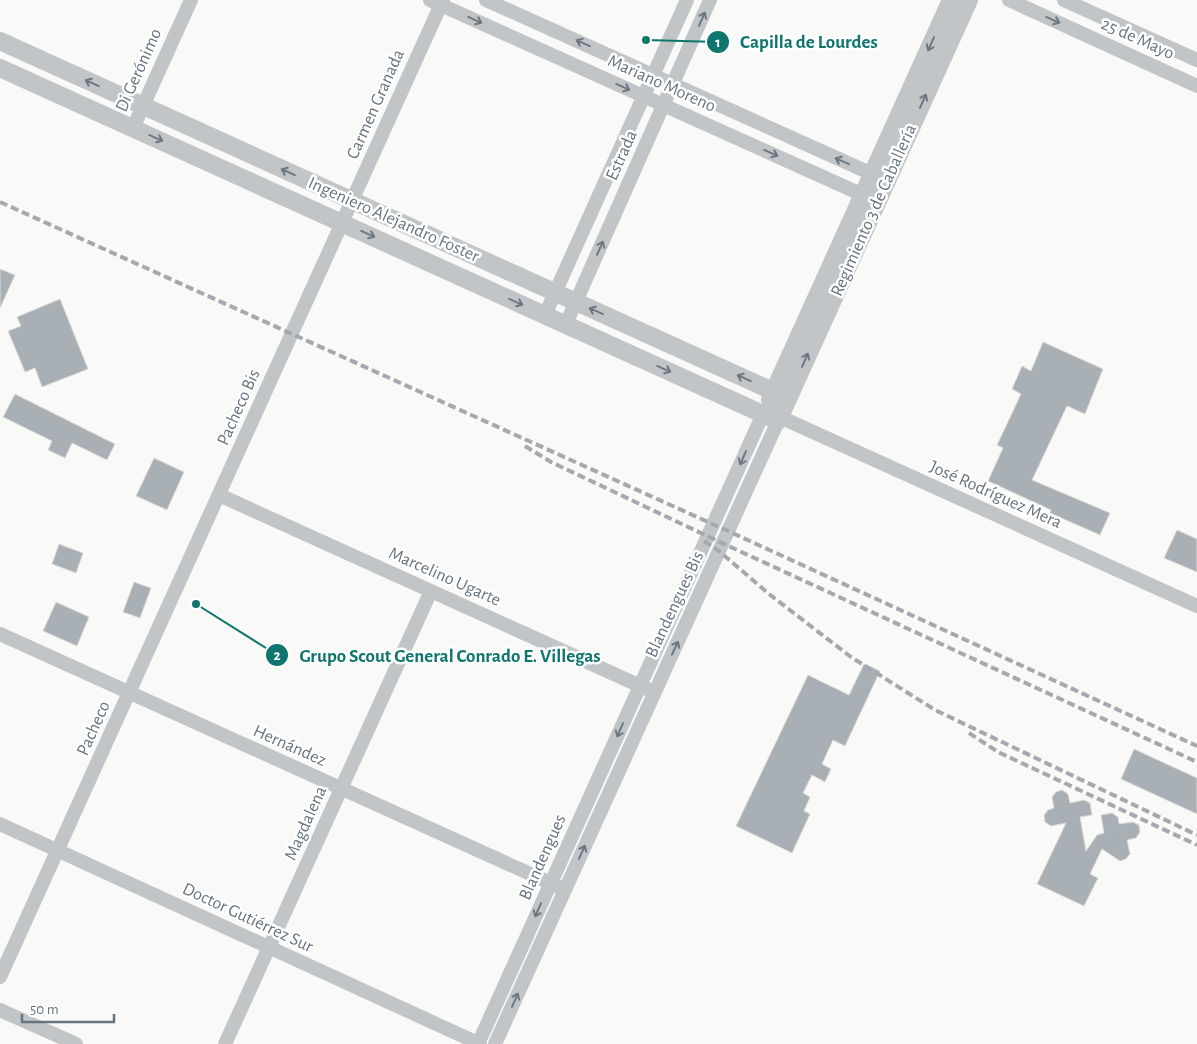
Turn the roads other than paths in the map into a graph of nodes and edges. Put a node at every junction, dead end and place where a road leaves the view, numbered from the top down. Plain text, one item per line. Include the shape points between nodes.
1 (191, 0) edge
2 (486, 0) edge
3 (687, 0) edge
4 (710, 0) edge
5 (951, 0) edge
6 (969, 0) edge
7 (1009, 0) edge
8 (1064, 0) edge
9 (438, 2) edge
10 (0, 42) edge
11 (1197, 60) edge
12 (0, 68) edge
13 (653, 75) junction
14 (673, 84) junction
15 (1197, 86) edge
16 (644, 96) junction
17 (664, 105) junction
18 (143, 106) junction
19 (133, 128) junction
20 (879, 177) junction
21 (870, 198) junction
22 (352, 200) junction
23 (342, 223) junction
24 (555, 292) junction
25 (576, 302) junction
26 (545, 315) junction
27 (566, 324) junction
28 (781, 394) junction
29 (774, 417) junction
30 (219, 494) junction
31 (431, 591) junction
32 (1197, 606) edge
33 (0, 634) edge
34 (640, 686) junction
35 (130, 692) junction
36 (654, 692) junction
37 (341, 788) junction
38 (0, 824) edge
39 (58, 851) junction
40 (550, 883) junction
41 (565, 890) junction
42 (269, 947) junction
43 (0, 977) edge
44 (0, 1010) edge
45 (76, 1044) edge
46 (225, 1044) edge
47 (479, 1044) edge
48 (495, 1044) edge

1 - 18 street, Di Gerónimo
13 -> 2 street, Mariano Moreno
3 - 13 street, Estrada
14 -> 4 street, Estrada
5 -> 20 street, Regimiento 3 de Caballería
20 -> 6 street, Regimiento 3 de Caballería
7 -> 15 street, 25 de Mayo
8 - 11 street, 25 de Mayo
9 -> 16 street, Mariano Moreno
9 - 22 street, Carmen Granada
18 -> 10 street, Ingeniero Alejandro Foster
12 - 19 street, Ingeniero Alejandro Foster
13 - 14 street, Mariano Moreno
13 - 16 street, Estrada
14 - 17 street, Estrada
20 -> 14 street, Mariano Moreno
16 - 17 street, Mariano Moreno
16 - 24 street, Estrada
17 -> 21 street, Mariano Moreno
25 -> 17 street, Estrada
18 - 19 street, Di Gerónimo
22 -> 18 street, Ingeniero Alejandro Foster
19 -> 23 street, Ingeniero Alejandro Foster
20 - 21 street, Regimiento 3 de Caballería
21 - 28 street, Regimiento 3 de Caballería
22 - 23 street, Carmen Granada
22 - 24 street, Ingeniero Alejandro Foster
23 -> 26 street, Ingeniero Alejandro Foster
23 - 30 street, Pacheco Bis
24 - 25 street, Ingeniero Alejandro Foster
24 - 26 street, Estrada
25 - 27 street, Estrada
28 -> 25 street, Ingeniero Alejandro Foster
26 - 27 street, Ingeniero Alejandro Foster
27 -> 29 street, Ingeniero Alejandro Foster
28 - 29 street, Regimiento 3 de Caballería
29 - 32 street, José Rodríguez Mera
29 -> 34 street, Blandengues Bis via 713,525
36 -> 29 street, Blandengues Bis via 728,531
30 - 31 street, Marcelino Ugarte
30 - 35 street, Pacheco
31 - 34 street, Marcelino Ugarte
31 - 37 street, Magdalena
33 - 35 street, Hernández
34 - 36 street, Marcelino Ugarte
34 -> 40 street, Blandengues
35 - 37 street, Hernández
35 - 39 street, Pacheco
41 -> 36 street, Blandengues
37 - 40 street, Hernández
37 - 42 street, Magdalena
38 - 39 street, Doctor Gutiérrez Sur
39 - 42 street, Doctor Gutiérrez Sur
39 - 43 street, Pacheco
40 - 41 street, Hernández
40 -> 47 street, Blandengues
48 -> 41 street, Blandengues
42 - 46 street, Magdalena
42 - 47 street, Doctor Gutiérrez Sur
44 - 45 street

